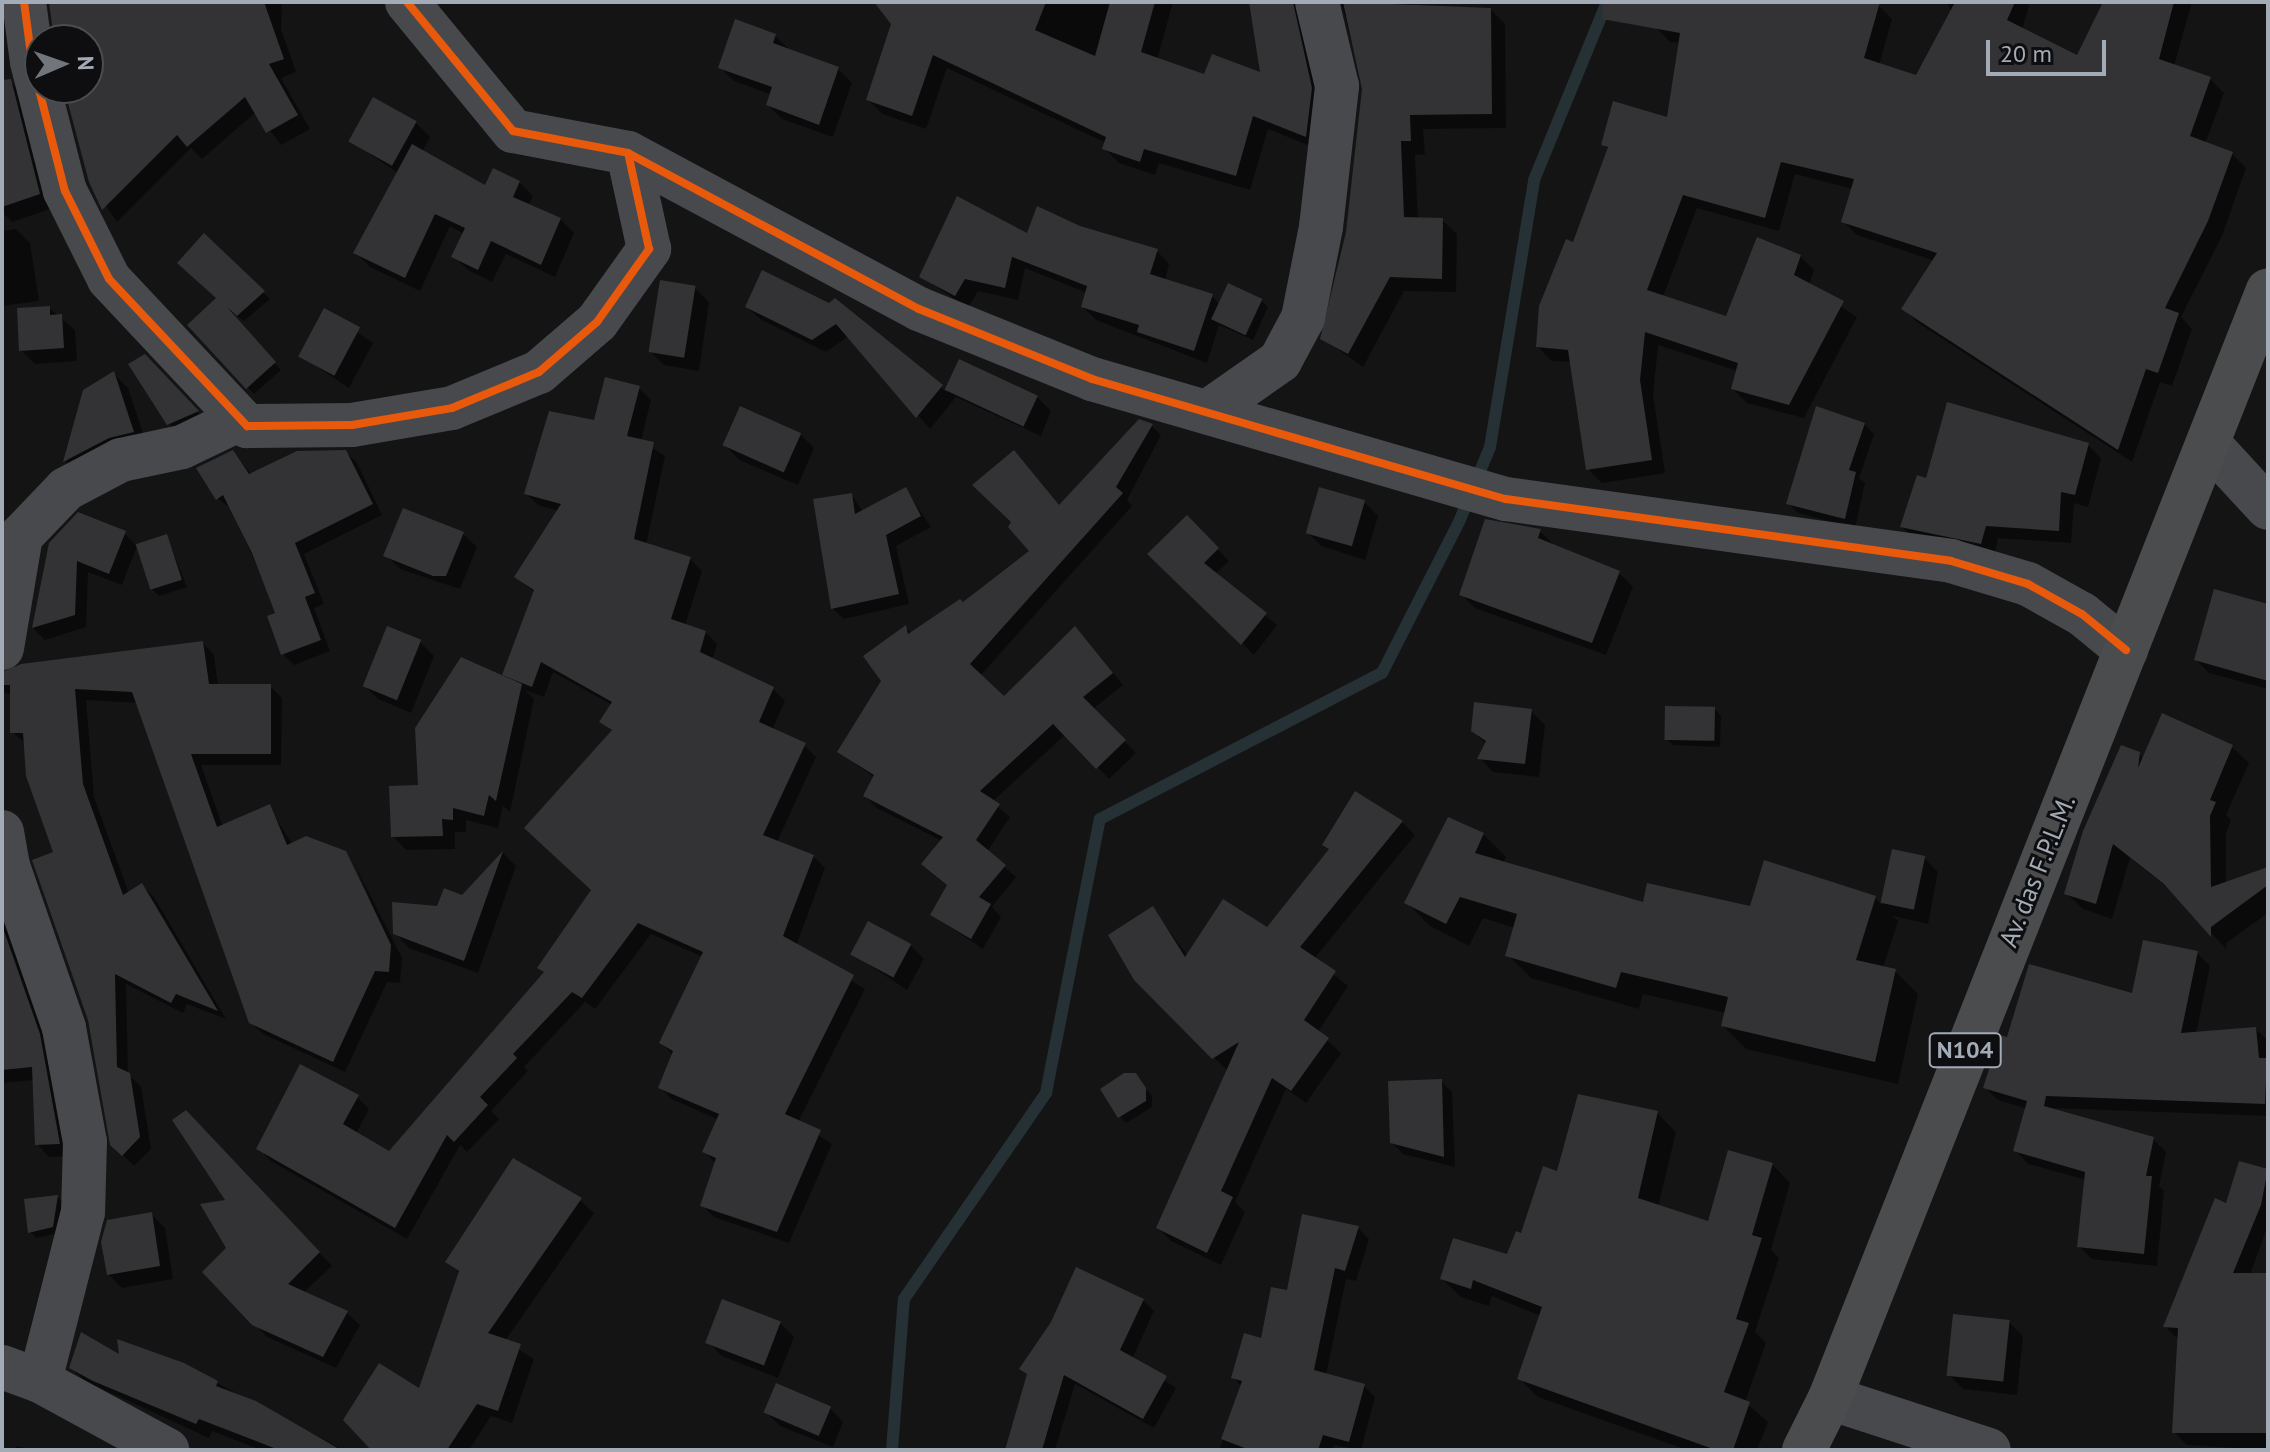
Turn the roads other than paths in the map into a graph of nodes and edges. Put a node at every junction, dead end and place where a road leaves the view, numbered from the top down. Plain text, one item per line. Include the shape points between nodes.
1 (24, 2) edge
2 (407, 2) edge
3 (1317, 2) edge
4 (628, 153) junction
5 (2268, 290) edge
6 (1207, 412) junction
7 (238, 420) junction
8 (2208, 443) junction
9 (2268, 508) edge
10 (2, 648) edge
11 (2126, 650) junction
12 (2, 832) edge
13 (21, 1374) edge
14 (1830, 1398) junction
15 (167, 1450) edge
16 (1804, 1450) edge
17 (1989, 1450) edge

1 - 7 street via 32,62 65,191 109,279 186,356
2 - 4 street via 513,131
3 - 6 street via 1337,86 1321,227 1303,318 1280,361
4 - 6 street via 919,309 1092,379
4 - 7 street via 649,249 597,322 539,372 452,408 352,425 273,427
5 - 8 main road, Av. das F.P.L.M. / N104
6 - 11 street via 1506,499 1951,561 2028,584 2082,614
7 - 10 street via 182,447 121,460 66,489 21,536
8 - 9 street
8 - 11 main road, Av. das F.P.L.M. / N104
11 - 14 main road, Av. das F.P.L.M. / N104
12 - 13 street via 8,866 64,1028 85,1142 83,1212
13 - 15 street
14 - 16 main road, Av. das F.P.L.M. / N104
14 - 17 street

